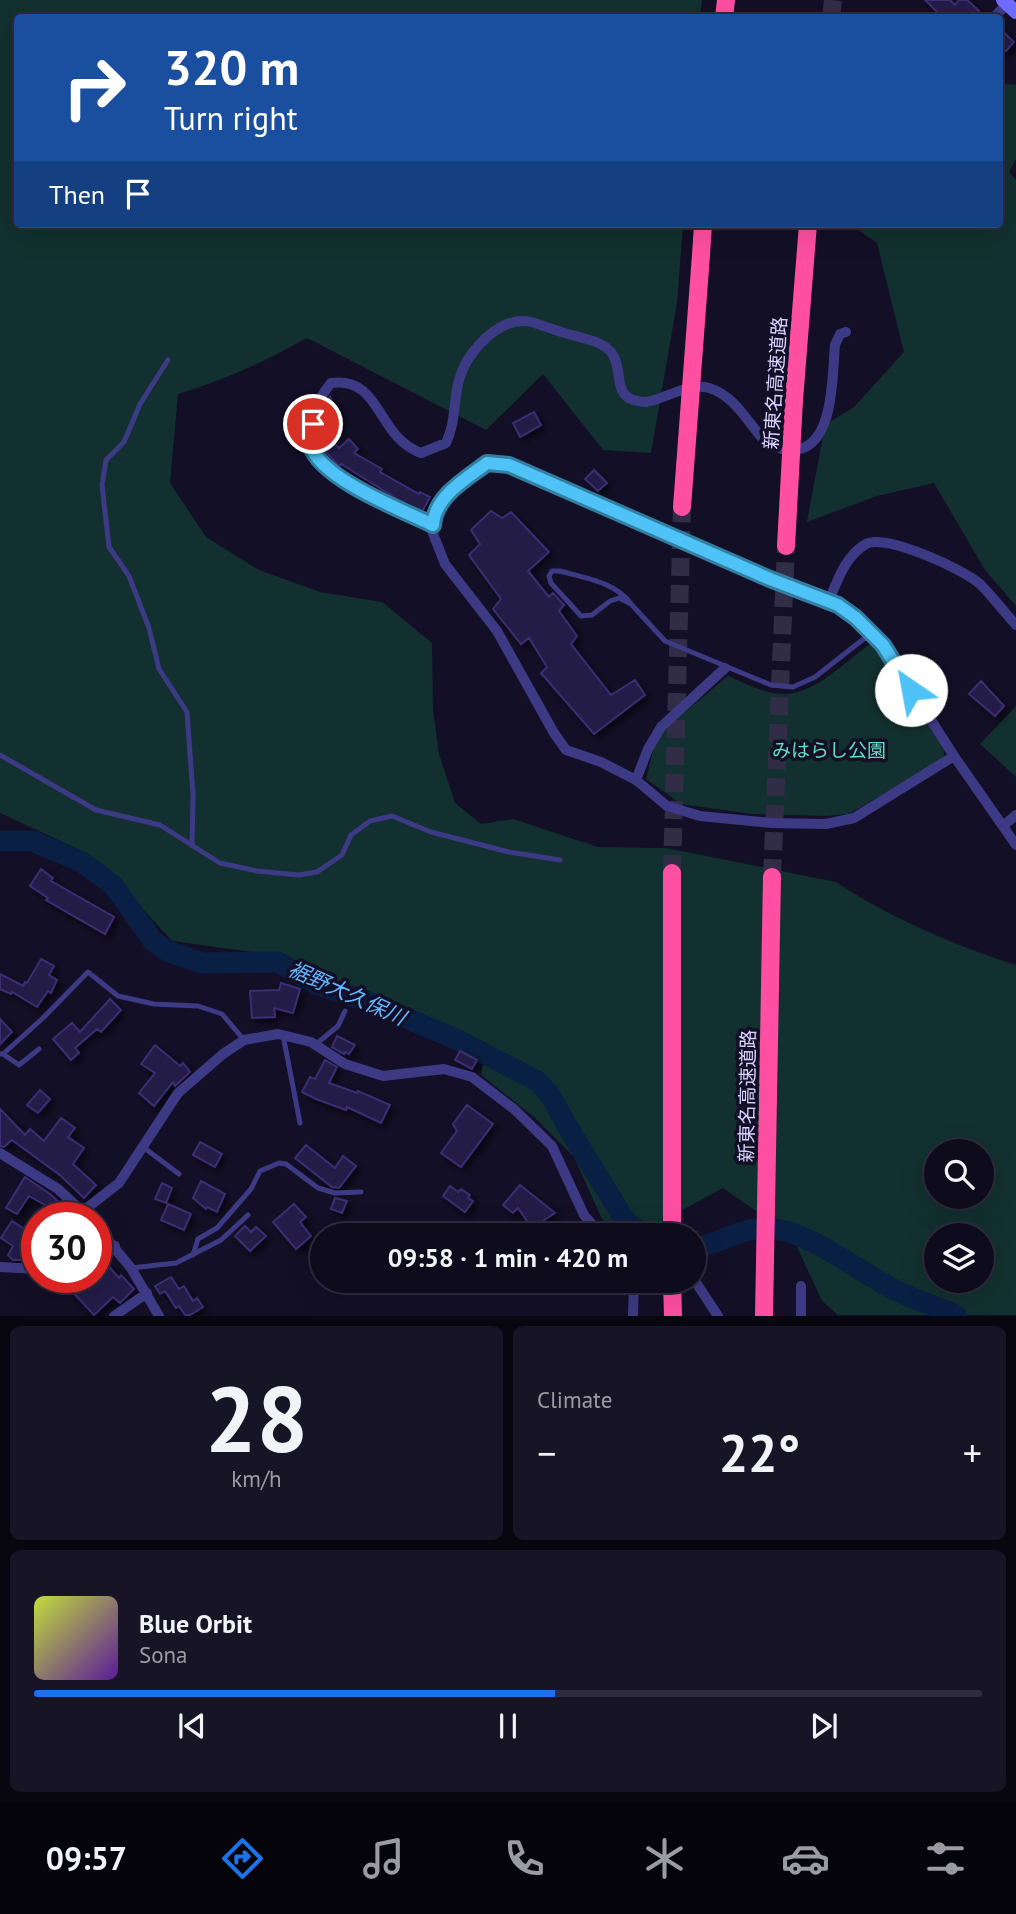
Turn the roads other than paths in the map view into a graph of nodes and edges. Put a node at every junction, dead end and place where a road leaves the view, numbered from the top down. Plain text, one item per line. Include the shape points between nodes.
1 (703, 228) edge
2 (808, 228) edge
3 (846, 332) dead end
4 (167, 360) dead end
5 (682, 508) tunnel mouth
6 (433, 525) junction
7 (786, 546) tunnel mouth
8 (829, 601) junction
9 (631, 604) junction
10 (1016, 625) edge
11 (870, 634) junction
12 (725, 668) junction
13 (0, 755) edge
14 (954, 756) junction
15 (636, 780) junction
16 (1016, 814) edge
17 (1003, 826) junction
18 (1016, 845) edge
19 (192, 846) junction
20 (560, 860) dead end
21 (672, 873) tunnel mouth
22 (772, 877) tunnel mouth
23 (345, 1011) dead end
24 (283, 1035) junction
25 (244, 1040) junction
26 (315, 1045) junction
27 (39, 1049) dead end
28 (1, 1054) edge
29 (300, 1124) dead end
30 (143, 1147) junction
31 (0, 1153) edge
32 (179, 1174) dead end
33 (361, 1192) dead end
34 (72, 1202) edge
35 (100, 1202) edge
36 (248, 1215) dead end
37 (591, 1223) edge
38 (672, 1223) edge
39 (112, 1243) edge
40 (115, 1246) junction
41 (112, 1248) edge
42 (193, 1255) junction
43 (0, 1267) edge
44 (21, 1268) edge
45 (131, 1268) junction
46 (801, 1286) dead end
47 (146, 1293) junction
48 (634, 1293) edge
49 (672, 1293) edge
50 (703, 1293) edge
51 (114, 1315) edge
52 (159, 1315) edge
53 (633, 1315) edge
54 (673, 1315) edge
55 (718, 1315) edge
56 (764, 1315) edge
57 (801, 1315) edge

1 - 5 highway, bridge
2 - 7 highway, 新東名高速道路, bridge
3 - 6 street via 835,345 825,425 817,439 797,450 765,442 736,404 711,388 701,386 646,402 628,398 621,390 618,363 601,343 530,322 514,322 495,330 481,344 457,382 446,443 421,453 396,438 357,384 331,383 320,397 313,424 311,445 319,459 354,487
4 - 19 lane via 124,442 106,460 102,485 109,547 129,576 159,669 187,712
6 - 8 street via 440,501 473,474 487,463 509,465
6 - 15 street via 445,564 498,631 566,750
8 - 10 street via 844,566 867,543 881,541 939,560 979,583
8 - 11 street via 856,618
9 - 9 lane via 612,587 560,571 549,576 581,616 592,615 619,598
9 - 12 lane via 665,640
11 - 12 lane via 815,677 793,687 771,685
11 - 14 street via 883,645
12 - 15 street via 661,727
13 - 19 lane via 96,810 160,825
14 - 15 street via 855,818 826,824 700,816 667,806
14 - 17 street
16 - 17 street
17 - 18 street
19 - 20 lane via 220,863 299,875 317,872 342,855 351,835 370,821 392,816 431,832
21 - 38 highway
22 - 56 highway, 新東名高速道路
23 - 26 lane via 338,1026
24 - 25 street
24 - 26 street
24 - 29 lane
25 - 28 lane via 222,1014 198,1006 118,996 88,972
25 - 30 street via 177,1093
26 - 37 street via 345,1064 383,1076 444,1069 472,1077 552,1146
27 - 28 lane via 19,1065
30 - 32 lane
30 - 35 street via 119,1184
31 - 34 street
33 - 42 lane via 318,1188 279,1163 260,1171 251,1189 217,1228 198,1240
36 - 42 lane via 221,1240
39 - 40 street
40 - 41 street
40 - 45 street
42 - 45 lane via 176,1264
43 - 44 street
45 - 47 street
46 - 57 street
47 - 51 street
47 - 52 street
48 - 53 street
49 - 54 highway
50 - 55 street

